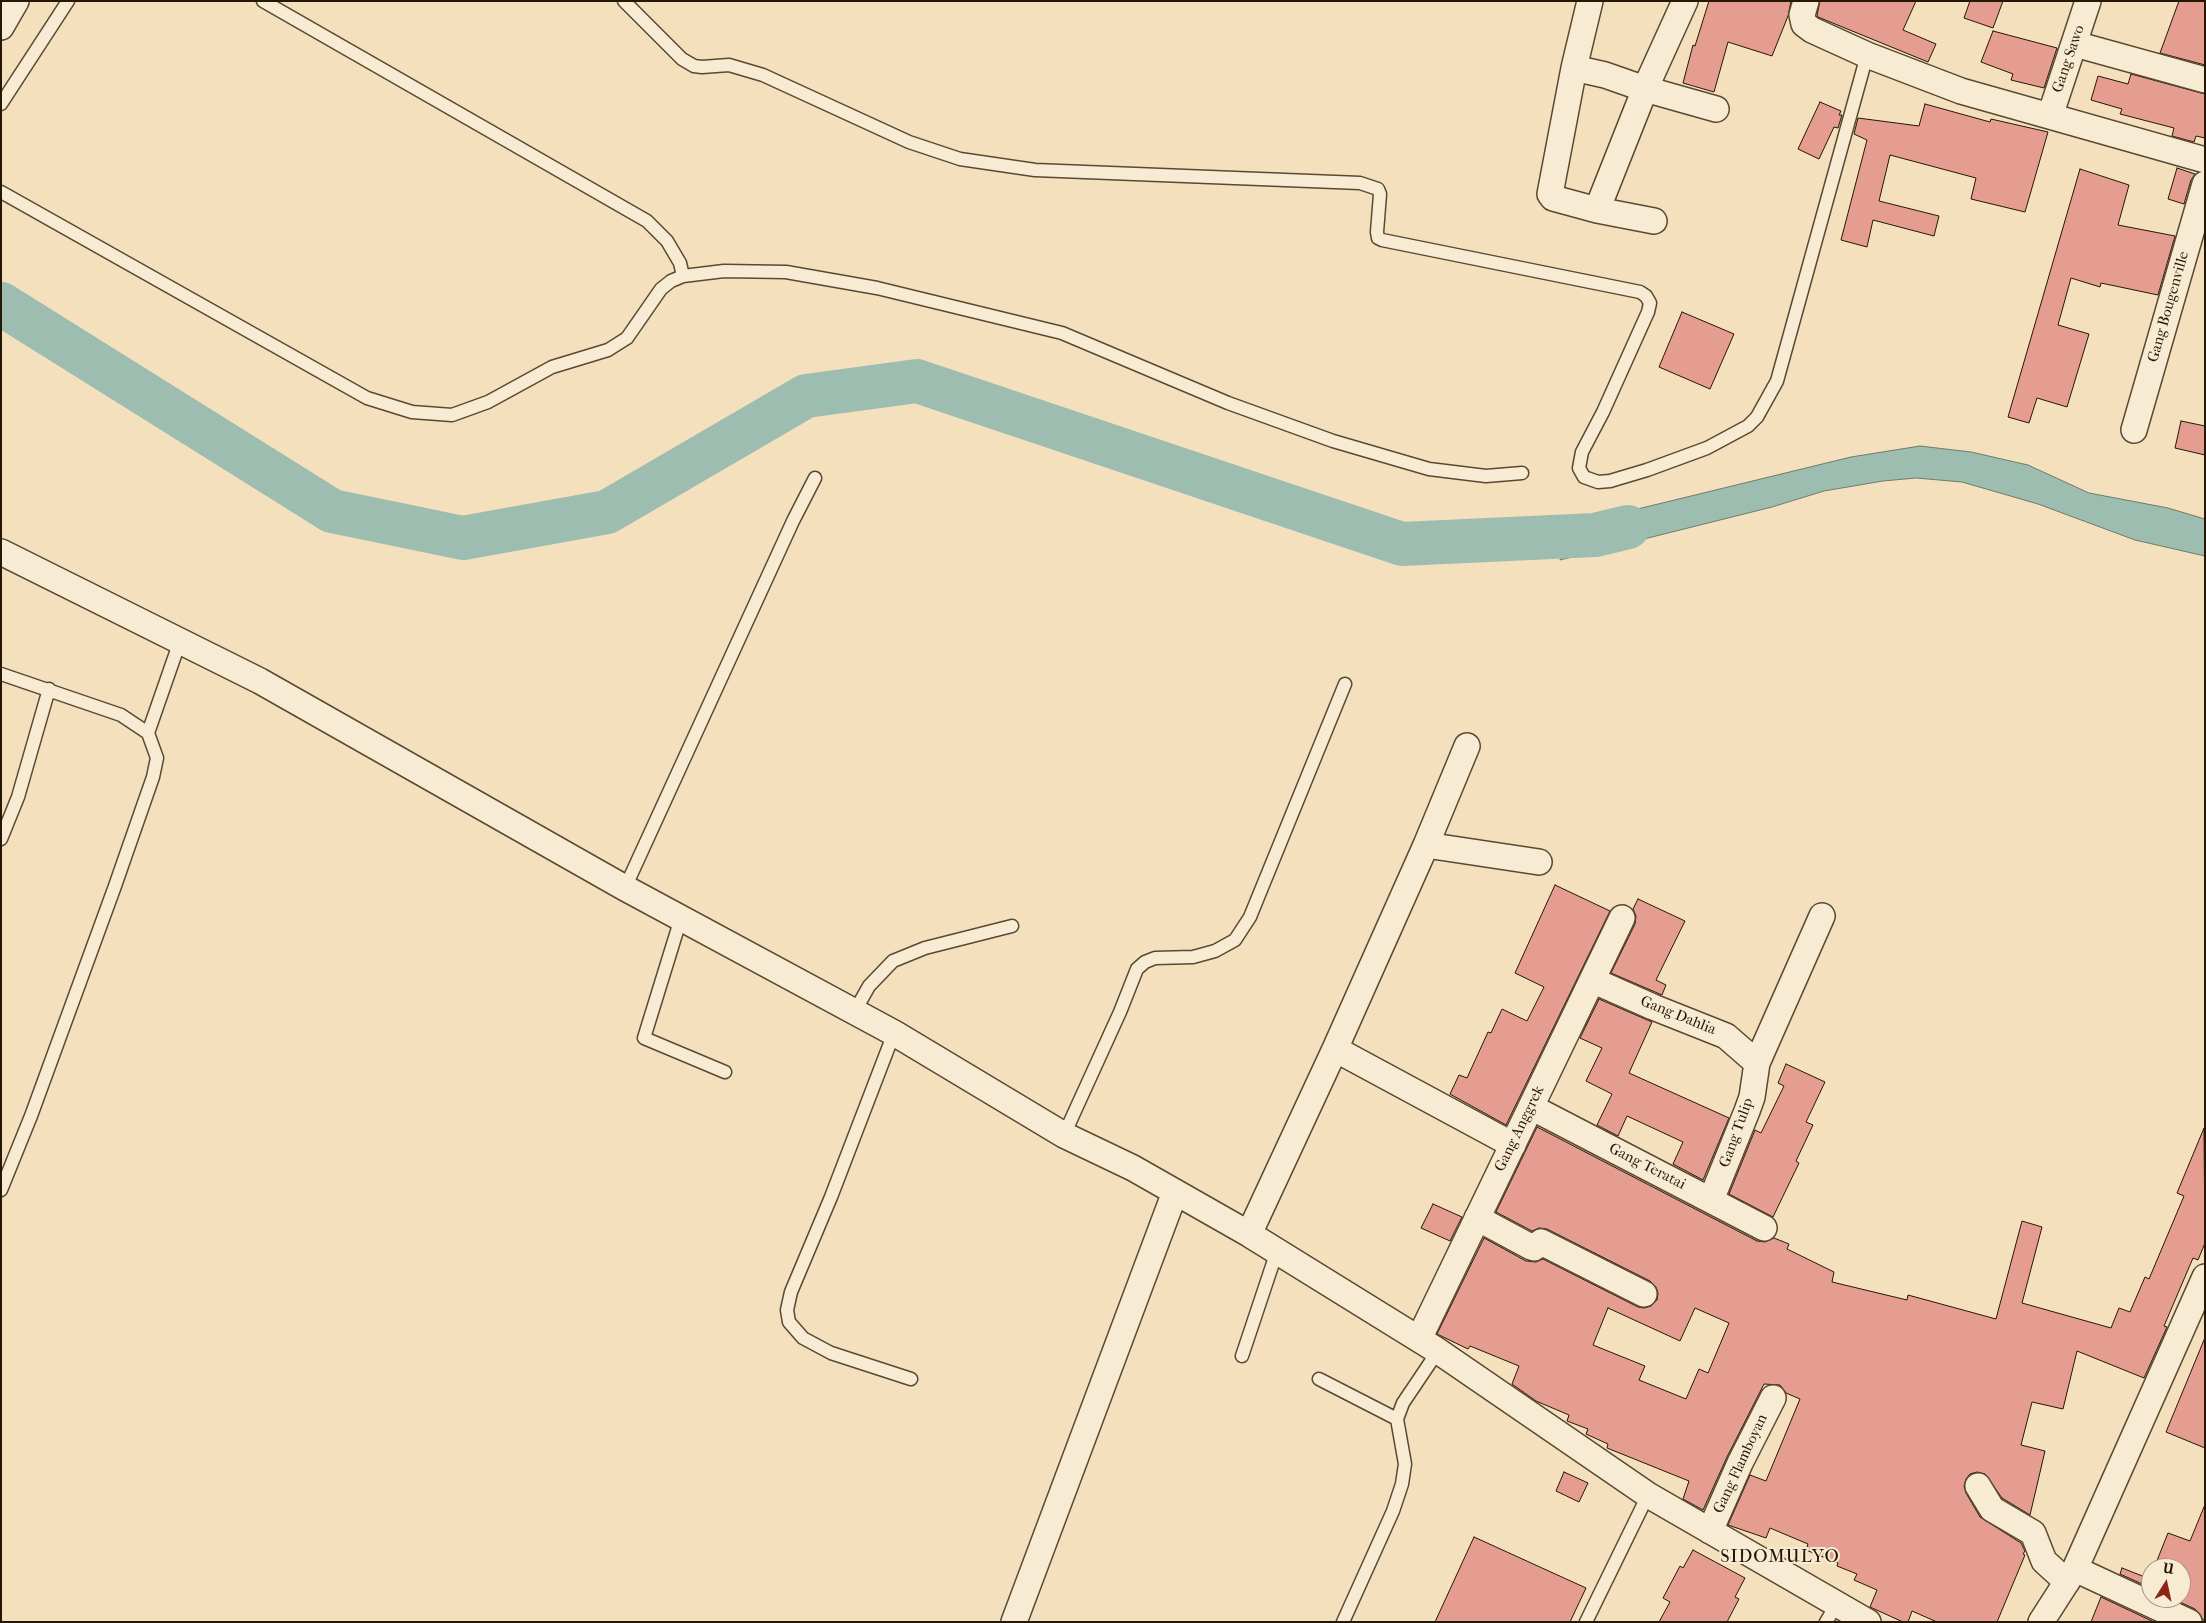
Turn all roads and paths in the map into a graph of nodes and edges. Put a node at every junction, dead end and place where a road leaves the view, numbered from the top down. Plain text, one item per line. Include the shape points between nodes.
1 (16, 1) edge
2 (68, 1) edge
3 (263, 1) edge
4 (624, 1) edge
5 (1590, 1) edge
6 (1686, 1) edge
7 (1806, 1) edge
8 (2088, 1) edge
9 (1, 27) edge
10 (2075, 44) junction
11 (1867, 56) junction
12 (1574, 68) junction
13 (2205, 80) edge
14 (1644, 89) junction
15 (1, 104) edge
16 (1716, 109) dead end
17 (2050, 116) junction
18 (2205, 160) edge
19 (2205, 184) edge
20 (1, 192) edge
21 (1597, 210) junction
22 (1654, 221) dead end
23 (683, 276) junction
24 (2134, 430) dead end
25 (1522, 473) dead end
26 (816, 478) dead end
27 (1, 552) edge
28 (180, 641) junction
29 (1, 674) edge
30 (1345, 684) dead end
31 (50, 689) junction
32 (148, 733) junction
33 (1467, 746) dead end
34 (1, 839) edge
35 (1426, 845) junction
36 (1539, 862) dead end
37 (626, 888) junction
38 (1822, 916) dead end
39 (681, 918) junction
40 (1622, 918) dead end
41 (1012, 926) dead end
42 (1592, 980) junction
43 (855, 1011) junction
44 (894, 1033) junction
45 (1335, 1050) junction
46 (1756, 1063) junction
47 (725, 1072) dead end
48 (1531, 1107) junction
49 (1064, 1135) junction
50 (1513, 1145) junction
51 (1, 1190) edge
52 (1175, 1192) junction
53 (1711, 1200) junction
54 (1477, 1218) junction
55 (1764, 1228) dead end
56 (1249, 1234) junction
57 (1277, 1251) junction
58 (2205, 1276) edge
59 (1644, 1294) dead end
60 (1428, 1345) junction
61 (1242, 1356) dead end
62 (911, 1379) dead end
63 (1318, 1379) dead end
64 (1772, 1398) dead end
65 (1398, 1419) junction
66 (1978, 1486) dead end
67 (1648, 1495) junction
68 (1710, 1531) junction
69 (2071, 1575) junction
70 (1832, 1613) edge
71 (1014, 1622) edge
72 (1343, 1622) edge
73 (1586, 1622) edge
74 (1868, 1622) edge
75 (2041, 1622) edge
76 (2189, 1622) edge

1 - 9 street
2 - 15 lane
3 - 23 lane via 647,221 667,241 680,263
4 - 11 lane via 682,59 694,66 729,65 763,76 909,142 960,159 1035,170 1360,183 1378,189 1380,194 1377,232 1382,240 1640,292 1650,303 1648,312 1582,452 1578,468 1584,477 1598,482 1647,470 1708,448 1748,426 1757,417 1777,381
5 - 12 street
6 - 14 street
7 - 11 street via 1802,15 1804,24
8 - 10 street, Gang Sawo
10 - 13 street
10 - 17 street, Gang Sawo
11 - 17 street via 1961,91
12 - 14 street
12 - 21 street via 1550,194 1553,198
14 - 16 street
14 - 21 street
17 - 18 street
19 - 24 street, Gang Bougenville
20 - 23 lane via 367,398 412,412 452,415 488,402 552,367 608,350 627,338 661,289
21 - 22 street
23 - 25 lane via 724,271 786,272 877,288 1062,333 1228,403 1333,441 1420,466 1486,476
26 - 37 lane via 792,521
27 - 28 street
28 - 32 lane
28 - 37 street via 260,681
29 - 31 lane
30 - 49 lane via 1250,918 1235,940 1215,951 1193,957 1155,958 1137,969
31 - 32 lane via 121,715
31 - 34 lane via 18,797
32 - 51 lane via 157,758 153,777 31,1116
33 - 35 street
35 - 36 street
35 - 45 street
37 - 39 street
38 - 46 street, Gang Tulip
39 - 43 street
39 - 47 lane via 644,1038
40 - 42 street, Gang Anggrek
41 - 43 lane via 924,948 893,961 869,986
42 - 46 street, Gang Dahlia via 1726,1036
42 - 48 street, Gang Anggrek
43 - 44 street
44 - 49 street
44 - 62 lane via 791,1292 787,1310 788,1322 803,1338 831,1353
45 - 50 street
45 - 56 street
46 - 53 street, Gang Tulip via 1752,1097
48 - 50 street, Gang Anggrek
48 - 53 street, Gang Teratai
49 - 52 street
50 - 54 street, Gang Anggrek
52 - 56 street
52 - 71 street
53 - 55 street, Gang Teratai
54 - 59 street via 1531,1248 1541,1242
54 - 60 street, Gang Anggrek
56 - 57 street
57 - 60 street
57 - 61 lane
58 - 69 street
60 - 65 lane
60 - 67 street
63 - 65 lane
64 - 68 street, Gang Flamboyan
65 - 72 lane via 1405,1464 1402,1484
66 - 69 street via 1992,1509 2033,1533 2044,1561
67 - 68 street
67 - 73 lane
68 - 70 street
69 - 75 street
69 - 76 street
70 - 74 street

